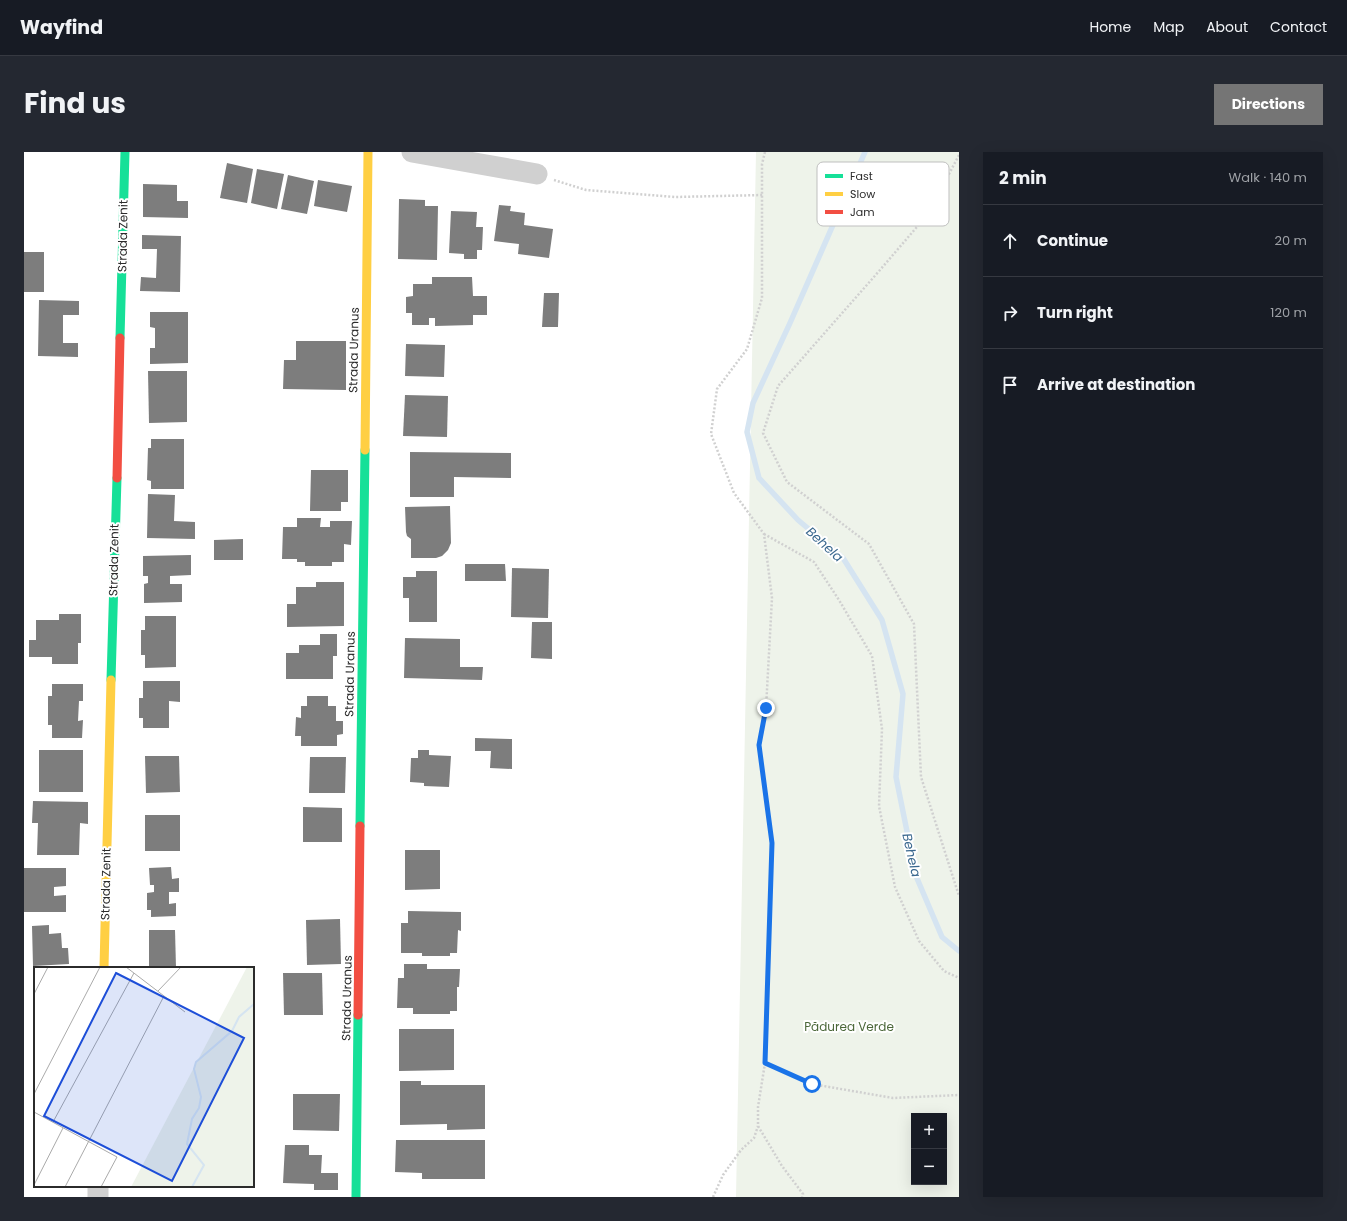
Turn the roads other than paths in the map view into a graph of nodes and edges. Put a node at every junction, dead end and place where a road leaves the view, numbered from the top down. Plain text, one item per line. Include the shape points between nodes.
1 (125, 152) edge
2 (368, 152) edge
3 (412, 152) edge
4 (537, 174) road end
5 (104, 967) edge
6 (356, 1197) edge

1 - 5 street, Strada Zenit
2 - 6 street, Strada Uranus
3 - 4 street

